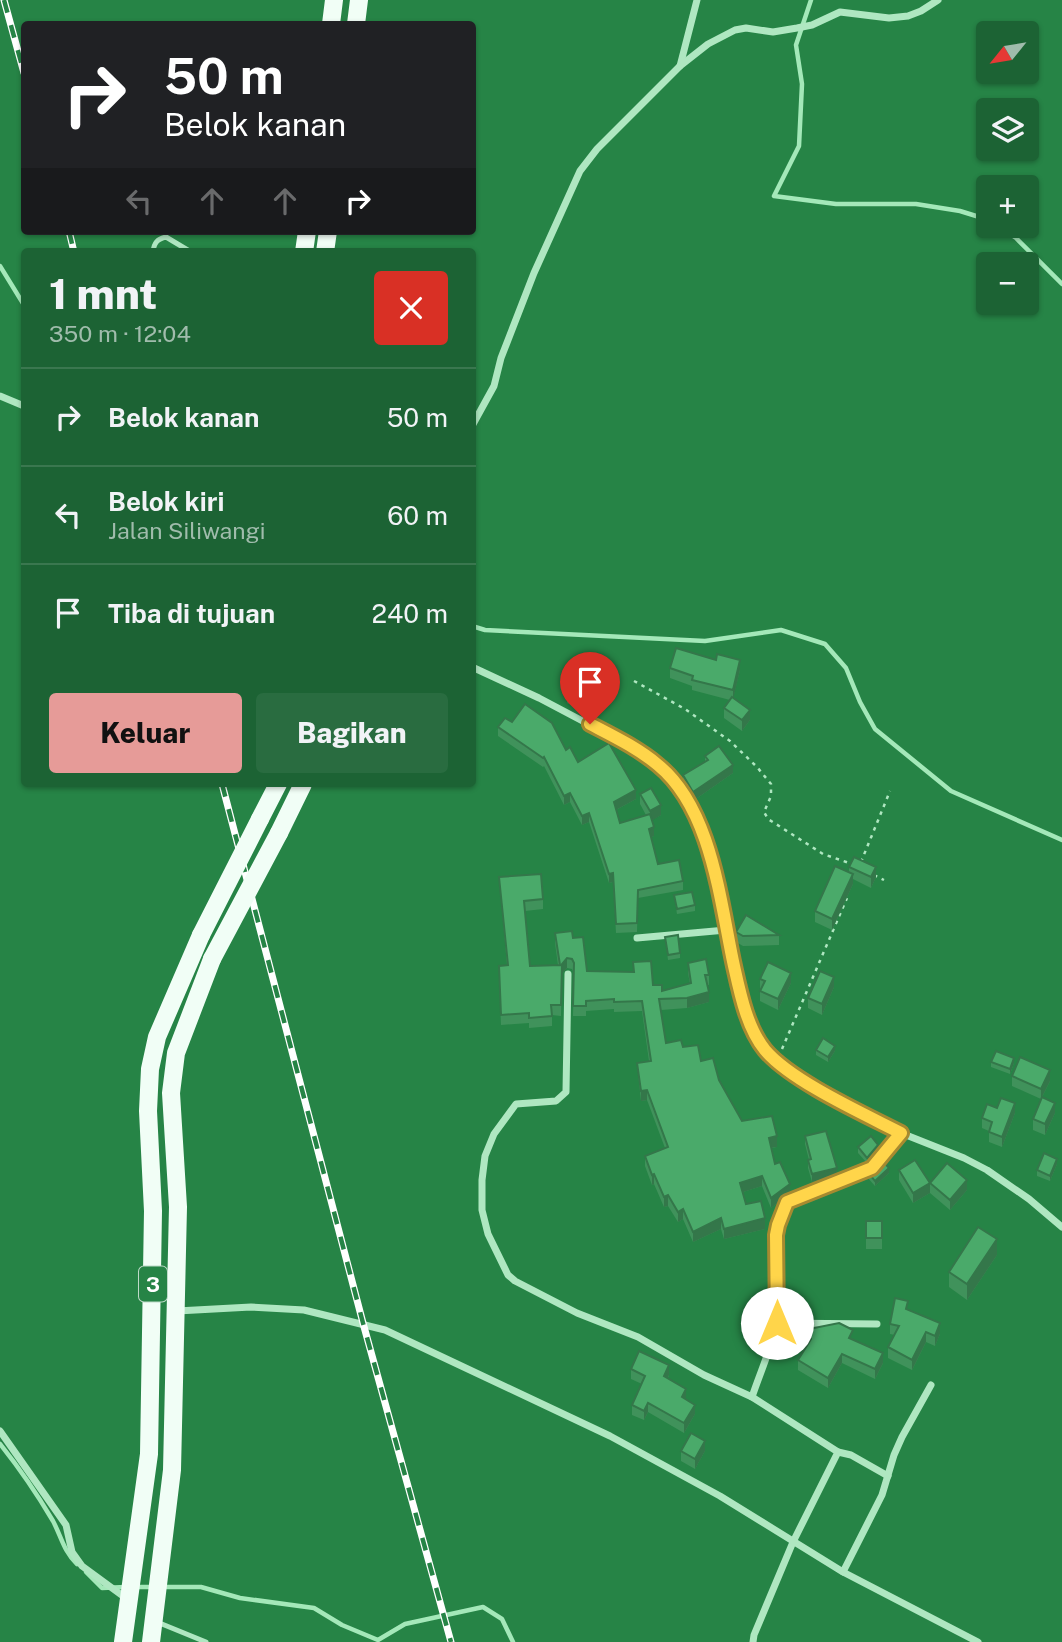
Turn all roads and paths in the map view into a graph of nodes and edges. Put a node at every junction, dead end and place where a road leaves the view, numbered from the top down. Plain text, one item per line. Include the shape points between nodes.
1 (334, 0) edge
2 (359, 0) edge
3 (697, 0) edge
4 (938, 0) edge
5 (331, 21) edge
6 (356, 21) edge
7 (680, 66) junction
8 (154, 248) edge
9 (184, 248) edge
10 (0, 396) edge
11 (21, 405) edge
12 (476, 419) edge
13 (476, 669) edge
14 (634, 681) dead end
15 (276, 787) edge
16 (302, 787) edge
17 (890, 791) dead end
18 (872, 873) edge
19 (884, 880) dead end
20 (849, 891) edge
21 (726, 930) junction
22 (637, 938) dead end
23 (568, 974) dead end
24 (777, 1062) junction
25 (901, 1133) junction
26 (1062, 1227) edge
27 (177, 1311) junction
28 (777, 1323) junction
29 (877, 1324) dead end
30 (931, 1385) dead end
31 (752, 1397) junction
32 (0, 1431) edge
33 (838, 1452) junction
34 (888, 1476) junction
35 (793, 1542) junction
36 (843, 1572) junction
37 (127, 1600) junction
38 (154, 1620) junction
39 (965, 1640) edge
40 (123, 1642) edge
41 (151, 1642) edge
42 (206, 1642) edge
43 (753, 1642) edge
44 (978, 1642) edge

1 - 5 main road
2 - 6 main road
3 - 7 street
4 - 7 street via 908,16 840,12 797,28 735,30
7 - 12 street via 580,172 534,274 494,386
8 - 9 lane via 166,237
10 - 11 street
13 - 21 street via 590,724 659,766 697,819
14 - 17 path via 730,741 771,784 764,812 768,819 823,854 859,867
15 - 37 main road, 3, bridge via 201,935 158,1037 150,1069 149,1454
16 - 27 main road, 3, bridge via 212,959 176,1053 171,1093 178,1207
18 - 19 path
20 - 24 path
21 - 22 street
21 - 24 street via 752,1028
23 - 31 street via 566,1093 556,1101 513,1106 485,1156 482,1210 500,1262 515,1281 638,1337
24 - 25 street
25 - 26 street via 987,1170
25 - 28 street via 872,1168 787,1202 776,1235
27 - 35 street via 304,1310 385,1330 610,1436
27 - 38 main road, 3 via 172,1470
28 - 29 street
28 - 31 street
30 - 34 street via 902,1437
31 - 33 street
32 - 37 street via 66,1525 72,1552 82,1566
33 - 34 street
33 - 35 street
34 - 36 street
35 - 36 street
35 - 43 street
36 - 39 street
37 - 40 main road, 3
38 - 41 main road, 3
38 - 42 lane
39 - 44 street

